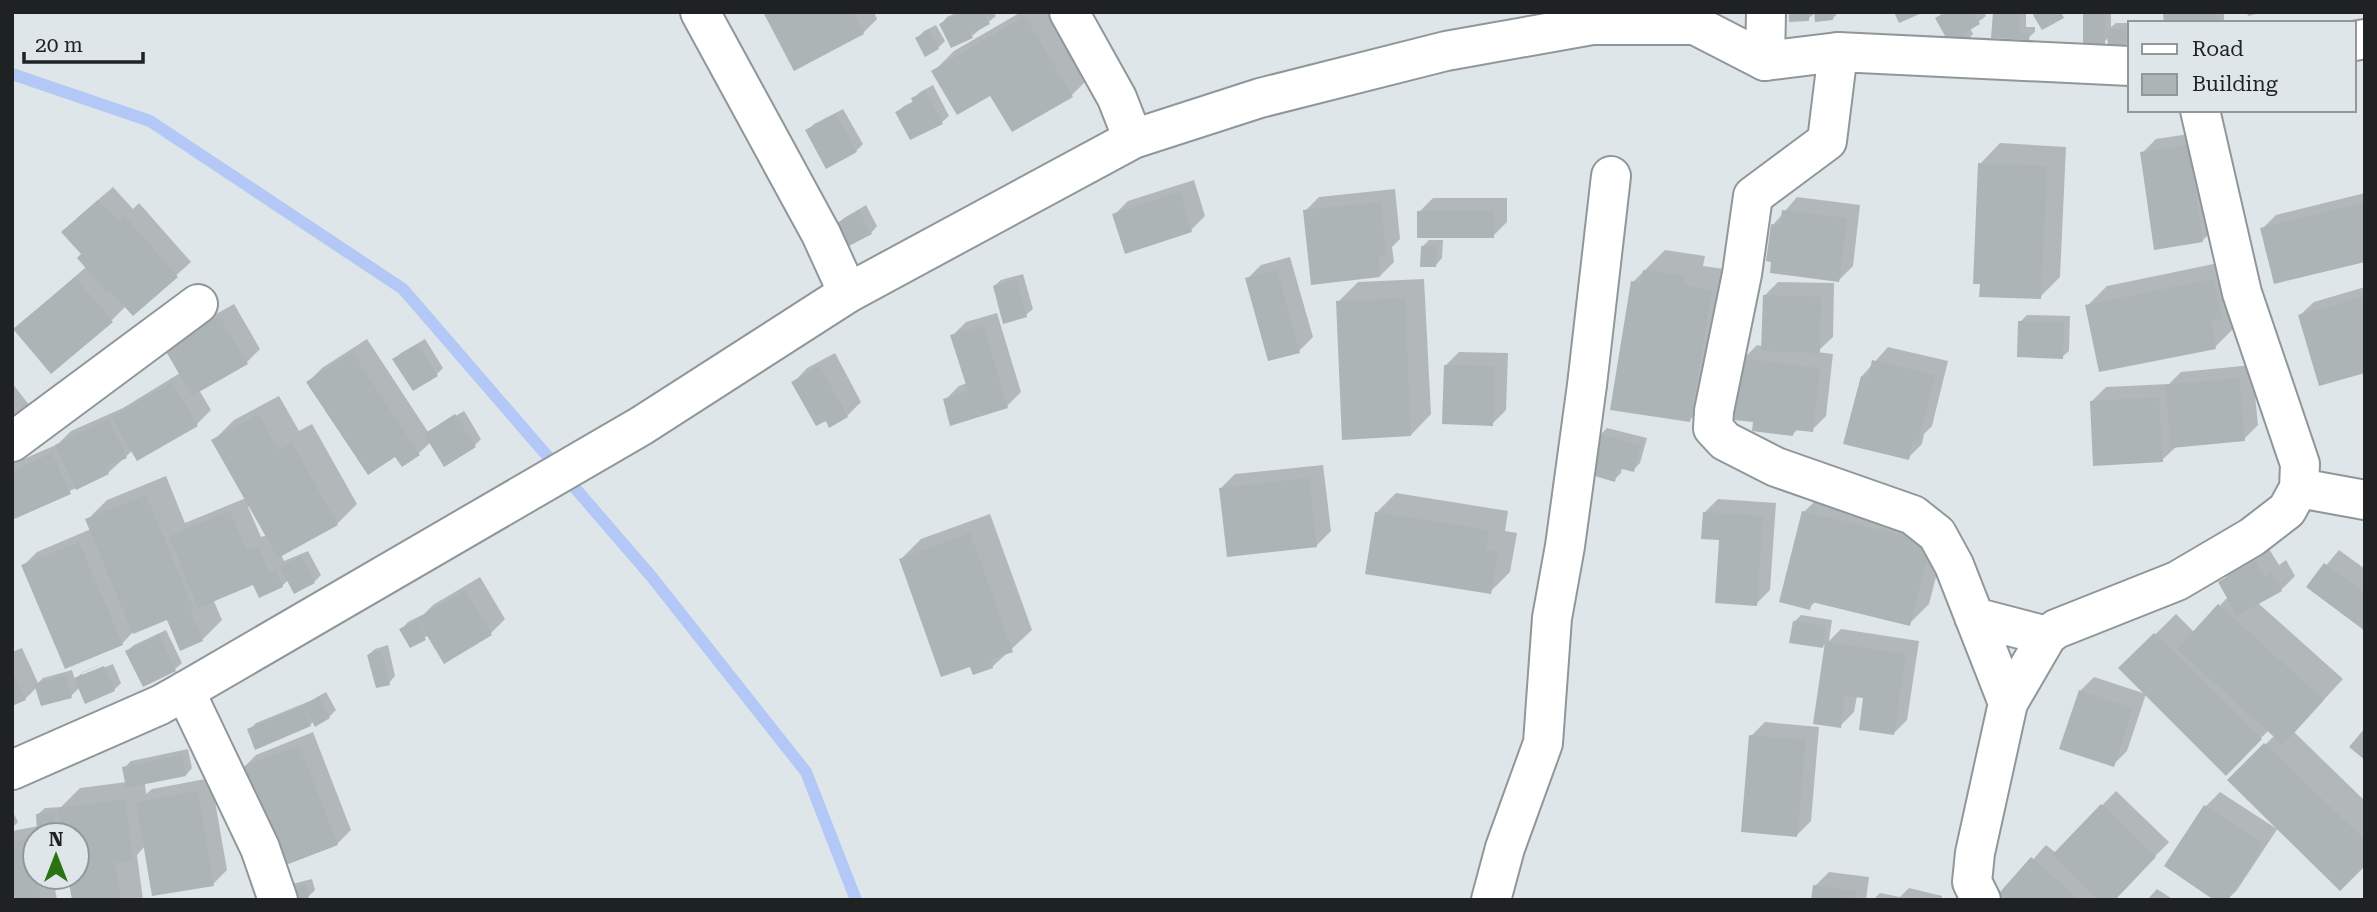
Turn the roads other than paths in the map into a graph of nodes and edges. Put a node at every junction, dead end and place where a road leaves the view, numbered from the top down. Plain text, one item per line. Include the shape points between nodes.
1 (700, 12) edge
2 (1069, 12) edge
3 (1766, 12) edge
4 (1838, 52) junction
5 (1765, 61) junction
6 (2128, 66) edge
7 (2200, 112) edge
8 (1133, 139) junction
9 (1611, 176) dead end
10 (848, 293) junction
11 (198, 304) dead end
12 (12, 442) edge
13 (2299, 488) junction
14 (2365, 500) edge
15 (1974, 617) junction
16 (2047, 636) junction
17 (185, 691) junction
18 (2008, 703) junction
19 (12, 770) edge
20 (278, 900) edge
21 (1491, 900) edge
22 (1981, 900) edge

1 - 10 street via 821,234
2 - 8 street via 1118,98
3 - 5 street
4 - 5 street
4 - 6 street
4 - 15 street via 1827,141 1753,196 1713,428 1725,442 1776,467 1913,515 1937,534
5 - 8 street via 1695,25 1592,25 1446,51 1260,98
7 - 13 street via 2242,293 2300,464
8 - 10 street
9 - 21 street via 1552,618 1543,743
10 - 17 street via 641,426
11 - 12 street
13 - 14 street
13 - 16 street via 2287,510 2252,537 2177,580
15 - 16 street
15 - 18 street
16 - 18 street
17 - 19 street
17 - 20 street via 260,848
18 - 22 street via 1975,853 1972,882

